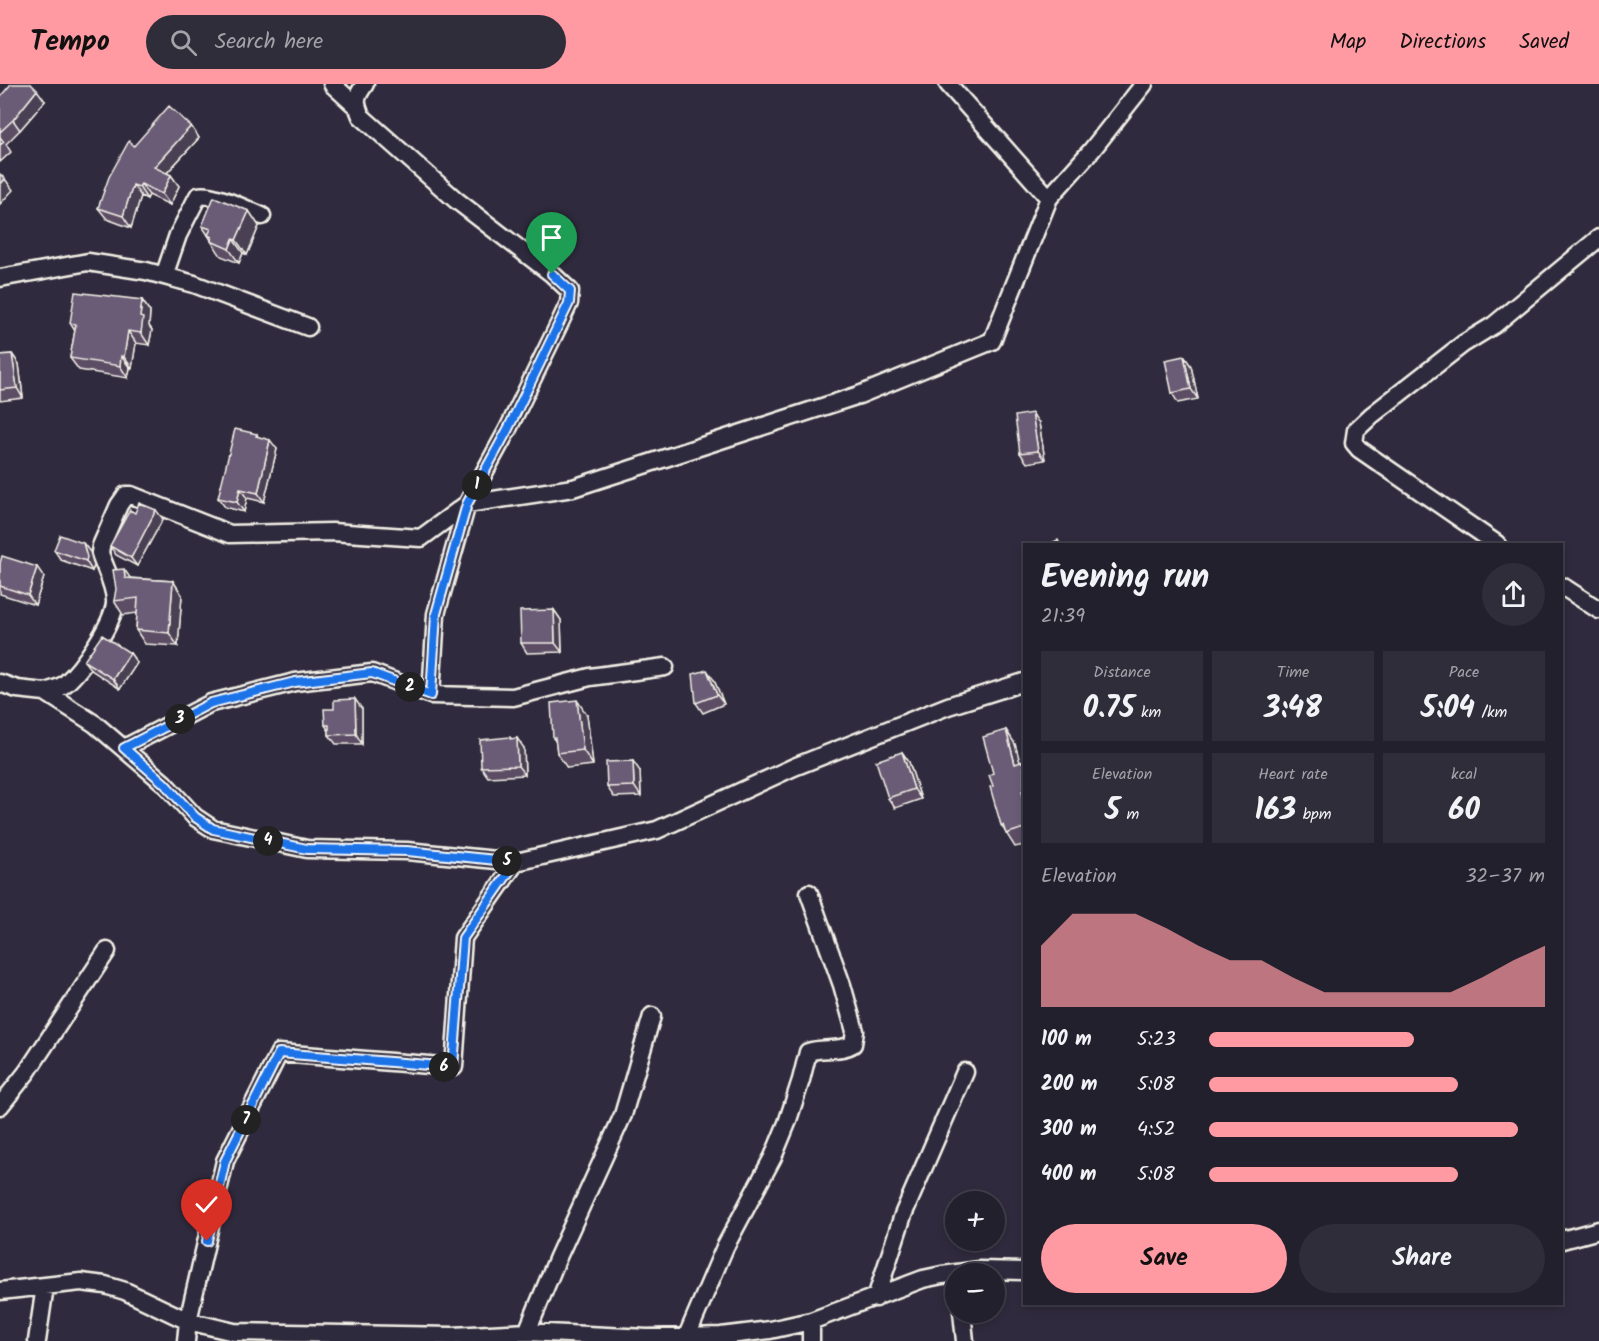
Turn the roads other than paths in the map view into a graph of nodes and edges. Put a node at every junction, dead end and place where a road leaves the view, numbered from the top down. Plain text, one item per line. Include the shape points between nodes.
1 (332, 84) edge
2 (365, 84) edge
3 (948, 84) edge
4 (1144, 84) edge
5 (356, 106) junction
6 (1048, 198) junction
7 (262, 216) dead end
8 (1599, 238) edge
9 (164, 276) junction
10 (0, 278) edge
11 (308, 327) dead end
12 (467, 504) junction
13 (1496, 543) edge
14 (1563, 587) edge
15 (1599, 610) edge
16 (665, 667) dead end
17 (1023, 682) edge
18 (0, 683) edge
19 (45, 692) junction
20 (431, 695) junction
21 (124, 748) junction
22 (516, 862) junction
23 (809, 893) dead end
24 (107, 951) dead end
25 (652, 1016) dead end
26 (965, 1072) dead end
27 (0, 1106) edge
28 (1599, 1230) edge
29 (1563, 1240) edge
30 (1005, 1271) edge
31 (1023, 1271) edge
32 (945, 1275) edge
33 (45, 1286) junction
34 (0, 1291) edge
35 (876, 1298) junction
36 (188, 1321) junction
37 (811, 1321) junction
38 (963, 1323) edge
39 (527, 1332) junction
40 (687, 1336) junction
41 (485, 1338) edge
42 (647, 1340) edge
43 (37, 1341) edge
44 (186, 1341) edge
45 (811, 1341) edge
46 (965, 1341) edge

1 - 5 street
2 - 5 street via 356,97
3 - 6 street
4 - 6 street via 1092,151
5 - 12 street via 361,116 456,200 570,291 562,318
6 - 12 street via 992,341 859,395 573,488
7 - 9 street via 198,196 178,235
8 - 13 street via 1494,325 1463,344 1356,430 1354,443 1359,449
9 - 10 street via 88,262
9 - 11 street
12 - 19 street via 422,538 332,532 230,534 126,495 101,546 114,595 111,616 81,667 65,685
12 - 20 street via 436,614
14 - 15 street
16 - 20 street via 590,676 513,697
17 - 22 street via 948,706 794,767 657,830
18 - 19 street
19 - 21 street
20 - 21 street via 372,673 295,682 211,703
21 - 22 street via 195,817 213,829 307,849 407,851
22 - 36 street via 463,938 453,1067 279,1053 225,1161
23 - 40 street via 852,1020 853,1044 808,1052 773,1156 725,1247
24 - 27 street
25 - 39 street via 623,1115
26 - 35 street via 903,1215
28 - 29 street
30 - 31 street
32 - 35 street
33 - 34 street
33 - 36 street via 81,1282 105,1285
33 - 43 street
35 - 37 street
36 - 41 street via 234,1332
36 - 44 street
37 - 40 street via 742,1334
37 - 45 street
38 - 46 street
39 - 41 street
39 - 42 street
40 - 42 street

